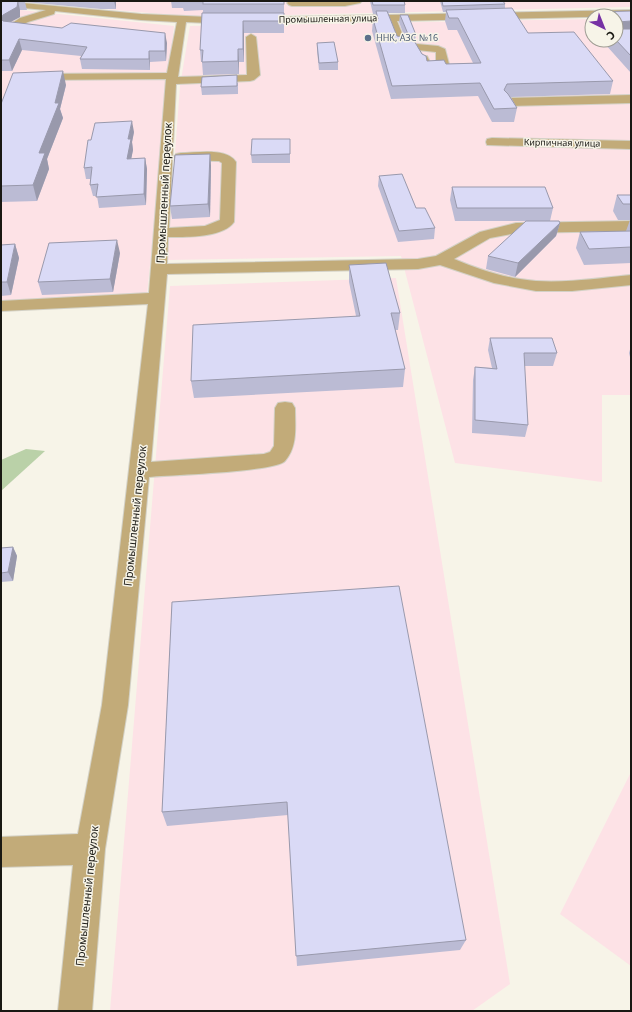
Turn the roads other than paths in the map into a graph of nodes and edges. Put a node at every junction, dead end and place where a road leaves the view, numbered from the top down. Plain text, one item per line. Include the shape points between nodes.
1 (357, 1) edge
2 (292, 2) edge
3 (1, 3) edge
4 (127, 6) dead end
5 (49, 13) junction
6 (631, 13) edge
7 (117, 14) junction
8 (341, 18) junction
9 (391, 18) junction
10 (60, 20) dead end
11 (282, 20) junction
12 (179, 28) junction
13 (349, 28) dead end
14 (44, 33) edge
15 (250, 37) edge
16 (417, 47) edge
17 (32, 77) edge
18 (172, 79) junction
19 (631, 99) edge
20 (509, 102) edge
21 (492, 142) dead end
22 (631, 144) edge
23 (166, 157) junction
24 (631, 226) edge
25 (161, 233) junction
26 (441, 260) junction
27 (159, 269) junction
28 (631, 280) edge
29 (157, 298) junction
30 (1, 306) edge
31 (285, 408) dead end
32 (140, 470) junction
33 (90, 849) junction
34 (1, 852) edge
35 (75, 1011) edge

1 - 2 street
2 - 11 street
3 - 5 street, Промышленная улица
4 - 7 street
5 - 7 street, Промышленная улица
5 - 10 street
5 - 12 street
5 - 14 street via 36,22 24,20 10,28
6 - 9 street, Промышленная улица
7 - 12 street, Промышленная улица
8 - 9 street, Промышленная улица
8 - 11 street, Промышленная улица
8 - 13 street via 344,26
9 - 16 street via 391,28 402,45
11 - 12 street, Промышленная улица via 231,21
12 - 18 street, Промышленный переулок
15 - 18 street via 254,75 250,78
17 - 18 street
18 - 23 street, Промышленный переулок
19 - 20 street
21 - 22 street, Кирпичная улица
23 - 25 street, Промышленный переулок
23 - 25 street via 219,157 229,162 227,222 222,227 212,230
24 - 26 street via 516,228 485,235
25 - 27 street, Промышленный переулок
26 - 27 street via 418,264
26 - 28 street via 466,271 536,286 578,286
27 - 29 street, Промышленный переулок
29 - 30 street
29 - 32 street, Промышленный переулок
31 - 32 street via 284,447 277,456 264,460
32 - 33 street, Промышленный переулок via 115,705
33 - 34 street
33 - 35 street, Промышленный переулок

